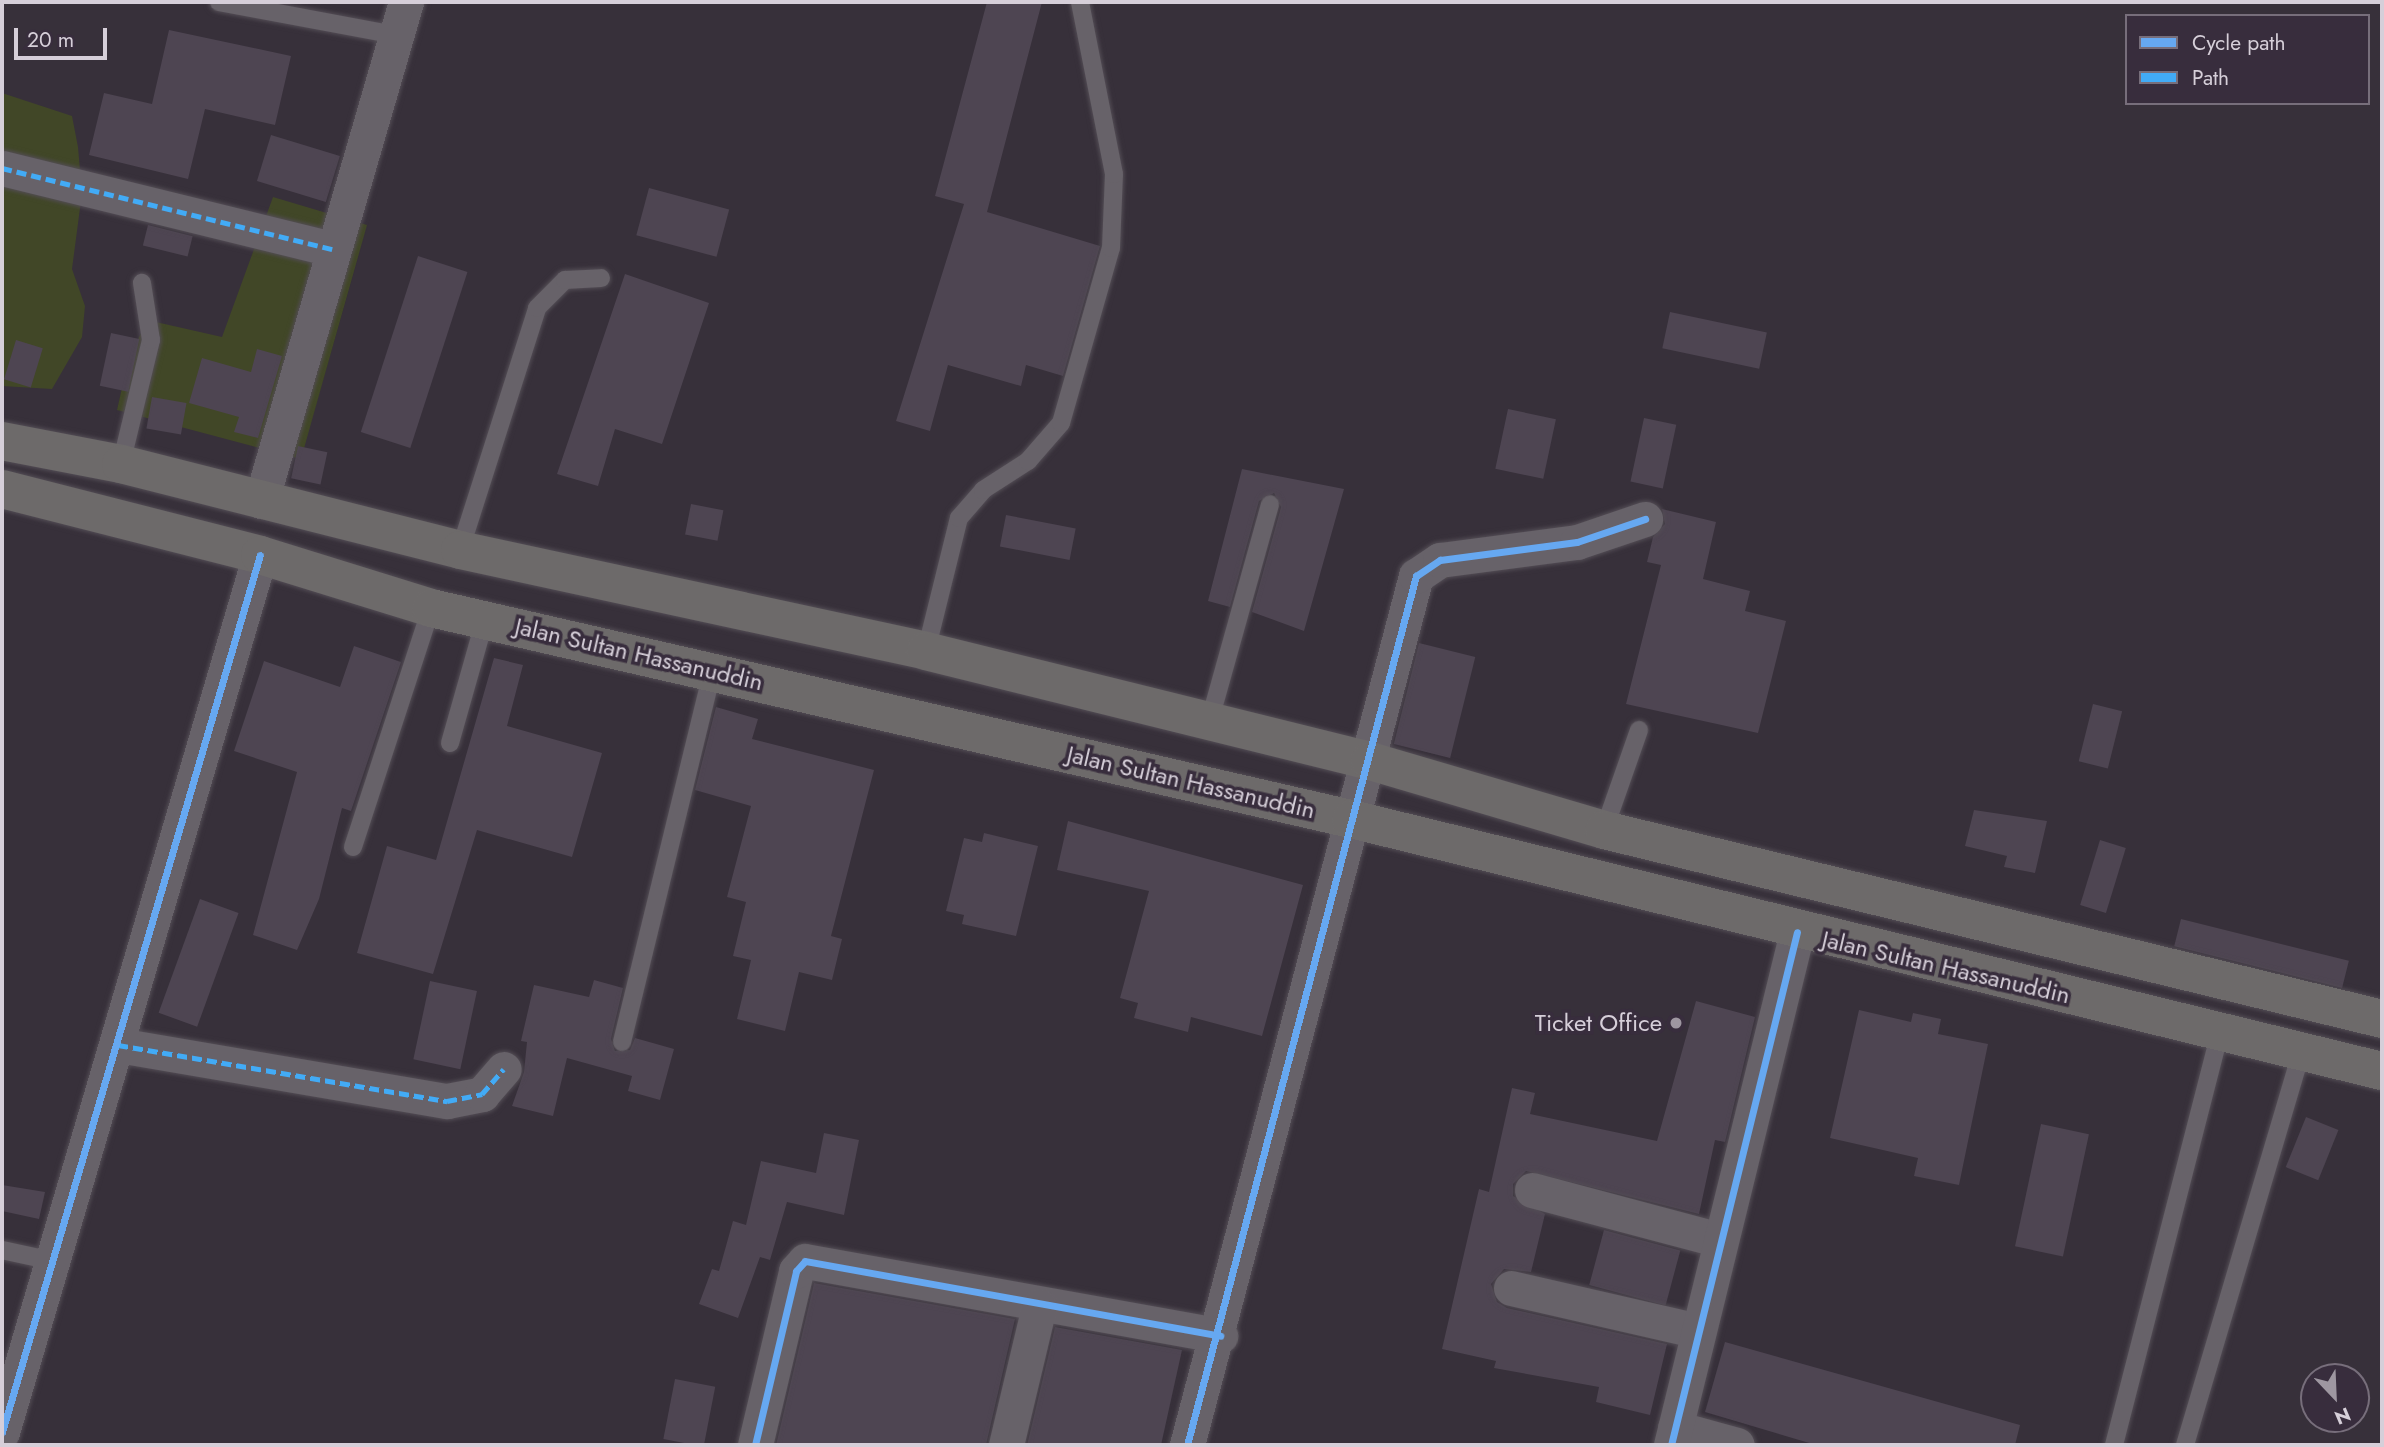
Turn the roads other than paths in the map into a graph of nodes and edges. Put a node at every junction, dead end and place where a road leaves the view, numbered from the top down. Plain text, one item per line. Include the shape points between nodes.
1 (219, 2) edge
2 (406, 2) edge
3 (1080, 2) edge
4 (396, 35) junction
5 (2, 169) edge
6 (332, 248) junction
7 (601, 278) dead end
8 (142, 283) dead end
9 (2, 441) edge
10 (69, 453) junction
11 (121, 464) junction
12 (2, 489) edge
13 (54, 501) junction
14 (261, 501) junction
15 (1270, 504) dead end
16 (1645, 519) dead end
17 (460, 550) junction
18 (260, 555) junction
19 (431, 608) junction
20 (485, 619) junction
21 (926, 651) junction
22 (713, 670) junction
23 (1209, 724) junction
24 (1639, 730) dead end
25 (450, 743) dead end
26 (1370, 761) junction
27 (1350, 819) junction
28 (1604, 830) junction
29 (354, 847) dead end
30 (1797, 932) junction
31 (2228, 982) junction
32 (2311, 1000) junction
33 (2382, 1019) edge
34 (2220, 1032) junction
35 (622, 1042) dead end
36 (118, 1045) junction
37 (2302, 1051) junction
38 (504, 1069) dead end
39 (2382, 1071) edge
40 (1532, 1190) dead end
41 (1720, 1240) junction
42 (2, 1250) edge
43 (52, 1261) junction
44 (1511, 1288) dead end
45 (1039, 1306) junction
46 (1695, 1330) junction
47 (1220, 1336) junction
48 (2, 1432) edge
49 (1673, 1437) edge
50 (755, 1445) edge
51 (1006, 1445) edge
52 (1187, 1445) edge
53 (1737, 1445) edge
54 (2114, 1445) edge
55 (2185, 1445) edge

1 - 4 lane
2 - 4 street
3 - 21 lane via 1114,174 1111,248 1062,423 1028,461 983,490 959,518
4 - 6 street
5 - 6 street
6 - 14 street
7 - 17 lane via 565,280 537,308
8 - 11 lane via 151,340
9 - 10 main road, Jalan Sultan Hassanuddin
10 - 11 main road, Jalan Sultan Hassanuddin
10 - 13 main road
11 - 14 main road, Jalan Sultan Hassanuddin
12 - 13 main road, Jalan Sultan Hassanuddin
13 - 18 main road, Jalan Sultan Hassanuddin
14 - 17 main road, Jalan Sultan Hassanuddin
15 - 23 lane
16 - 26 street via 1577,541 1423,566
17 - 21 main road, Jalan Sultan Hassanuddin
18 - 19 main road, Jalan Sultan Hassanuddin
18 - 36 street
19 - 20 main road, Jalan Sultan Hassanuddin
19 - 29 lane
20 - 22 main road, Jalan Sultan Hassanuddin
20 - 25 lane
21 - 23 main road, Jalan Sultan Hassanuddin
22 - 27 main road, Jalan Sultan Hassanuddin
22 - 35 lane
23 - 26 main road, Jalan Sultan Hassanuddin
24 - 28 lane
26 - 27 street
26 - 28 main road, Jalan Sultan Hassanuddin
27 - 30 main road, Jalan Sultan Hassanuddin
27 - 47 street via 1334,906
28 - 31 main road, Jalan Sultan Hassanuddin
30 - 34 main road, Jalan Sultan Hassanuddin
30 - 41 street
31 - 32 main road, Jalan Sultan Hassanuddin
31 - 34 main road
32 - 33 main road, Jalan Sultan Hassanuddin
32 - 37 main road
34 - 37 main road, Jalan Sultan Hassanuddin
34 - 54 lane
36 - 38 street via 447,1101 482,1094
36 - 43 street
37 - 39 main road, Jalan Sultan Hassanuddin
37 - 55 lane
40 - 41 street
41 - 46 street
42 - 43 lane
43 - 48 street
44 - 46 street
45 - 47 street
45 - 50 street via 805,1261 796,1270
45 - 51 street
46 - 49 street
47 - 52 street
49 - 53 street

